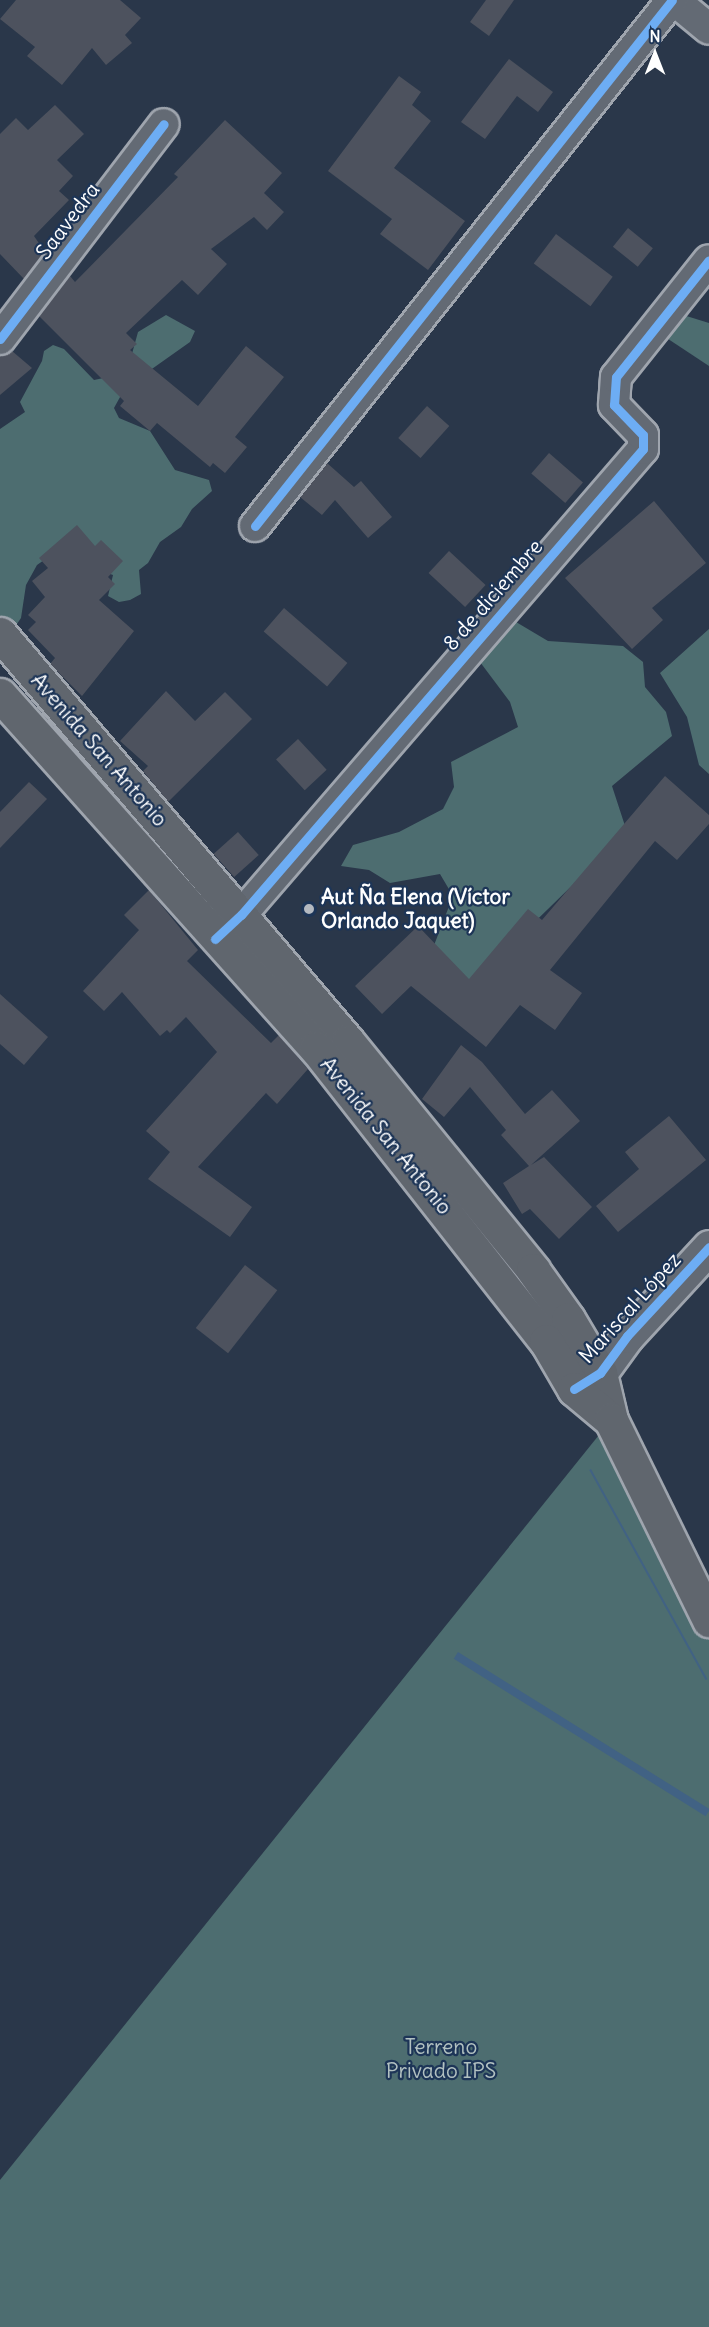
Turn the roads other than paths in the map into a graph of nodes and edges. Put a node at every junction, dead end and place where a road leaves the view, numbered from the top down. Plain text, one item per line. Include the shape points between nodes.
1 (673, 0) edge
2 (709, 29) edge
3 (164, 123) dead end
4 (709, 260) edge
5 (0, 339) edge
6 (255, 526) dead end
7 (0, 634) edge
8 (0, 695) edge
9 (241, 915) junction
10 (214, 939) junction
11 (709, 1247) edge
12 (587, 1381) junction
13 (709, 1620) edge

1 - 2 street
1 - 6 street
3 - 5 street, Saavedra
4 - 9 street, 8 de diciembre via 616,377 614,405 644,435 643,449
7 - 9 main road, Avenida San Antonio
8 - 10 main road, Avenida San Antonio
9 - 10 street, 8 de diciembre
9 - 12 main road, Avenida San Antonio via 533,1270 568,1319
10 - 12 main road, Avenida San Antonio via 316,1048 546,1341
11 - 12 street, Mariscal López
12 - 13 main road, Avenida San Antonio via 611,1420

